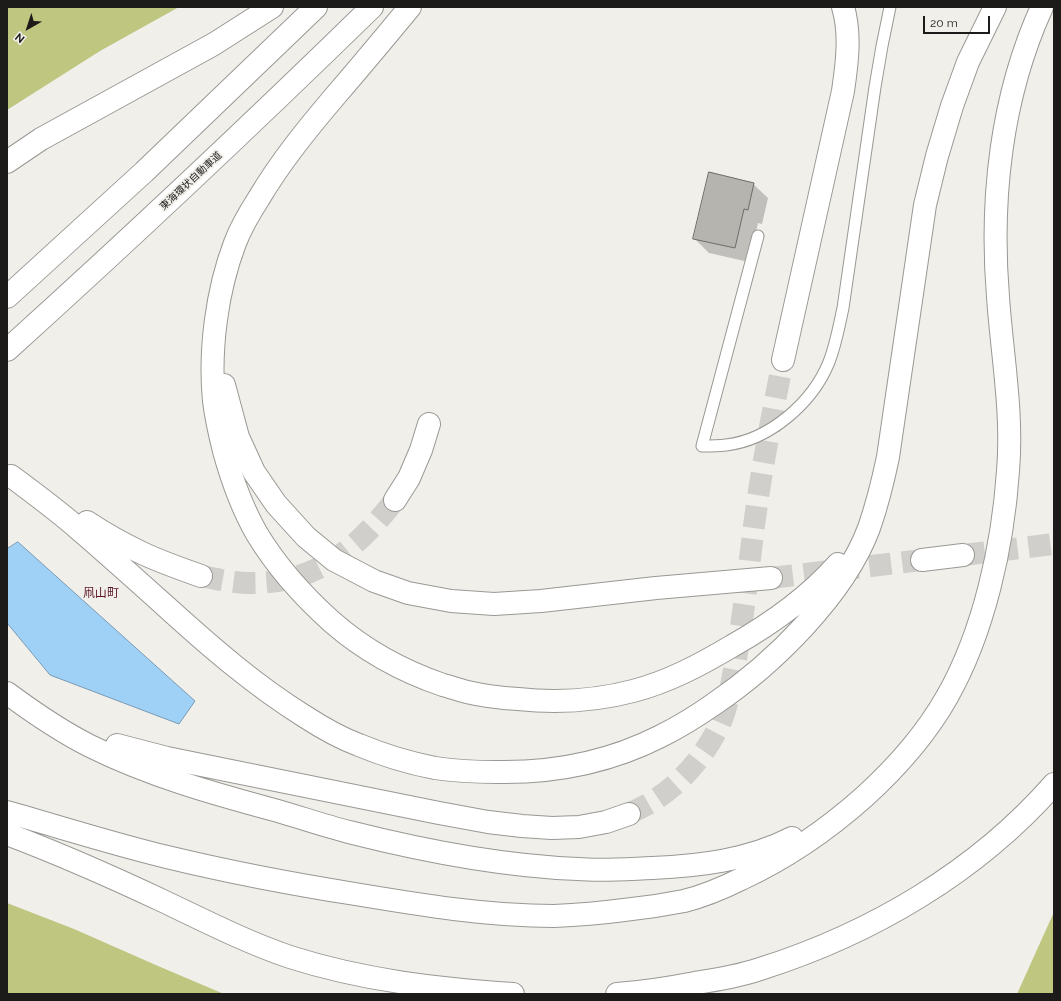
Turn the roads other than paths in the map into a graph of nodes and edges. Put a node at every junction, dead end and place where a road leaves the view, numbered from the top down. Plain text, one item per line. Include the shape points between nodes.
1 (272, 7) edge
2 (316, 7) edge
3 (372, 7) edge
4 (410, 7) edge
5 (843, 7) edge
6 (890, 7) edge
7 (994, 7) edge
8 (1042, 7) edge
9 (7, 162) edge
10 (758, 236) dead end
11 (7, 298) edge
12 (219, 304) junction
13 (7, 350) edge
14 (783, 360) tunnel mouth
15 (429, 424) dead end
16 (880, 493) junction
17 (396, 500) tunnel mouth
18 (963, 555) tunnel mouth
19 (922, 560) tunnel mouth
20 (201, 576) tunnel mouth
21 (771, 578) tunnel mouth
22 (7, 693) edge
23 (1054, 784) edge
24 (852, 807) junction
25 (7, 812) edge
26 (629, 814) tunnel mouth
27 (7, 834) edge
28 (513, 994) edge
29 (616, 994) edge

1 - 9 highway via 214,44 41,139
2 - 11 highway via 144,172
3 - 13 highway, 東海環状自動車道 via 282,95
4 - 12 highway via 316,119 266,186 235,242
5 - 14 highway via 848,38 843,91
6 - 10 lane via 875,87 843,308 829,362 818,383 804,401 772,429 750,439 727,445 702,446
7 - 16 highway via 968,62 952,106 925,205 888,457
8 - 24 highway via 1021,60 1003,137 998,175 995,212 997,291 1009,428 1008,469 1004,512 987,597 964,663 930,724 906,755
12 - 16 highway via 213,344 214,402 220,435 240,502 257,534 296,586 343,631 370,651 402,668 465,692 500,698 571,701 632,691 689,670 763,627 815,588 852,547
12 - 21 highway via 224,384 238,437 254,472 276,504 306,537 334,560 374,581 408,593 451,601 494,604
15 - 17 highway via 409,478
16 - 20 highway via 869,528 843,577 804,627 752,675 693,718 660,737 628,751 557,769 517,773 436,768 396,758 357,744 319,725 280,701 243,673 81,530 11,476 115,540 171,566
18 - 19 highway
22 - 24 highway via 60,731 92,747 128,763 222,796 349,832 421,848 534,866 579,870 630,869 681,867 722,861 756,853 786,842
22 - 26 highway via 66,726 129,749 439,813 488,822 552,828 579,827
23 - 29 highway via 1011,828 977,857 937,886 851,934 759,969 670,988
24 - 25 highway via 786,856 719,890 687,900 648,907 558,916 468,911 302,886 166,857
27 - 28 highway via 100,872 204,922 290,957 331,969 422,986

